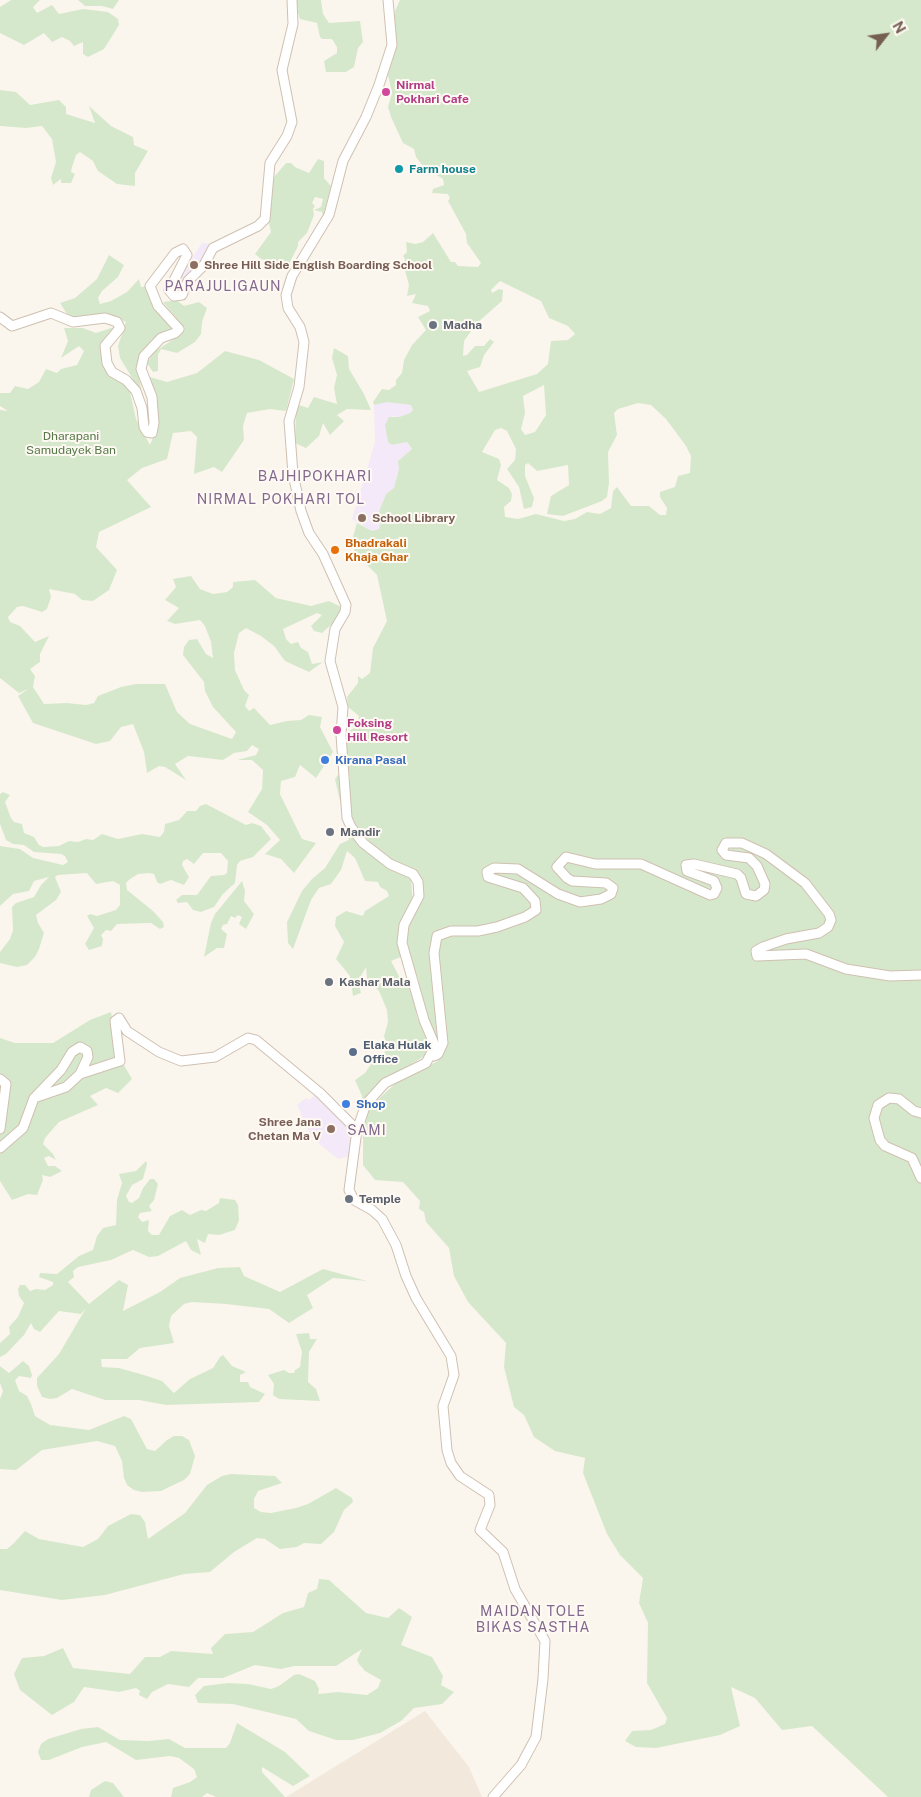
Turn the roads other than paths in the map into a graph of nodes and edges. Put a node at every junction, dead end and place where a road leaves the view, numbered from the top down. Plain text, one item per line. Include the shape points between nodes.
1 (292, 0) edge
2 (388, 0) edge
3 (0, 317) edge
4 (921, 975) edge
5 (430, 1059) junction
6 (80, 1074) junction
7 (0, 1079) edge
8 (34, 1098) junction
9 (921, 1113) edge
10 (0, 1129) edge
11 (357, 1130) junction
12 (0, 1148) edge
13 (921, 1178) edge
14 (493, 1797) edge

1 - 3 main road via 293,24 282,70 292,122 270,163 265,219 258,226 214,248 204,265 188,281 182,295 174,296 169,290 187,255 184,249 175,253 150,286 158,306 179,329 175,334 161,338 144,356 141,369 150,390 152,433 144,427 136,391 112,372 107,363 105,346 120,328 117,322 105,318 73,322 51,313 12,326
2 - 5 main road via 392,45 379,86 344,161 329,215 292,276 286,295 288,308 300,327 304,342 299,387 289,421 293,474 301,511 308,533 323,554 346,605 335,629 330,661 343,708 347,818 363,843 390,864 413,874 418,882 418,896 404,925 402,942 424,1020 435,1046
4 - 5 main road via 890,976 846,969 806,954 757,956 756,951 763,947 818,933 828,927 831,920 806,883 766,854 742,843 726,844 722,850 726,855 749,858 757,866 765,884 764,890 756,896 746,894 737,874 690,863 686,865 687,871 714,880 717,888 714,894 641,864 594,864 566,857 557,867 567,878 606,883 613,888 611,894 601,899 580,902 558,894 518,869 494,868 487,872 488,877 522,888 535,901 536,910 478,932 451,931 437,936 434,953 443,1042 438,1054
5 - 11 main road via 378,1089 366,1104
6 - 8 main road via 66,1087
6 - 8 main road via 88,1057 87,1051 80,1047 72,1052 62,1070
6 - 11 main road via 120,1061 115,1021 119,1018 127,1031 159,1052 181,1061 214,1057 248,1038 256,1040 320,1093
7 - 10 main road via 6,1084
8 - 12 main road via 23,1128
9 - 13 main road via 899,1099 884,1099 878,1105 874,1118 880,1140 885,1146 912,1158
11 - 14 main road via 349,1180 351,1196 382,1220 396,1245 416,1298 452,1356 454,1375 443,1406 451,1463 460,1476 489,1495 490,1505 480,1530 503,1552 515,1589 545,1641 536,1737 521,1765

